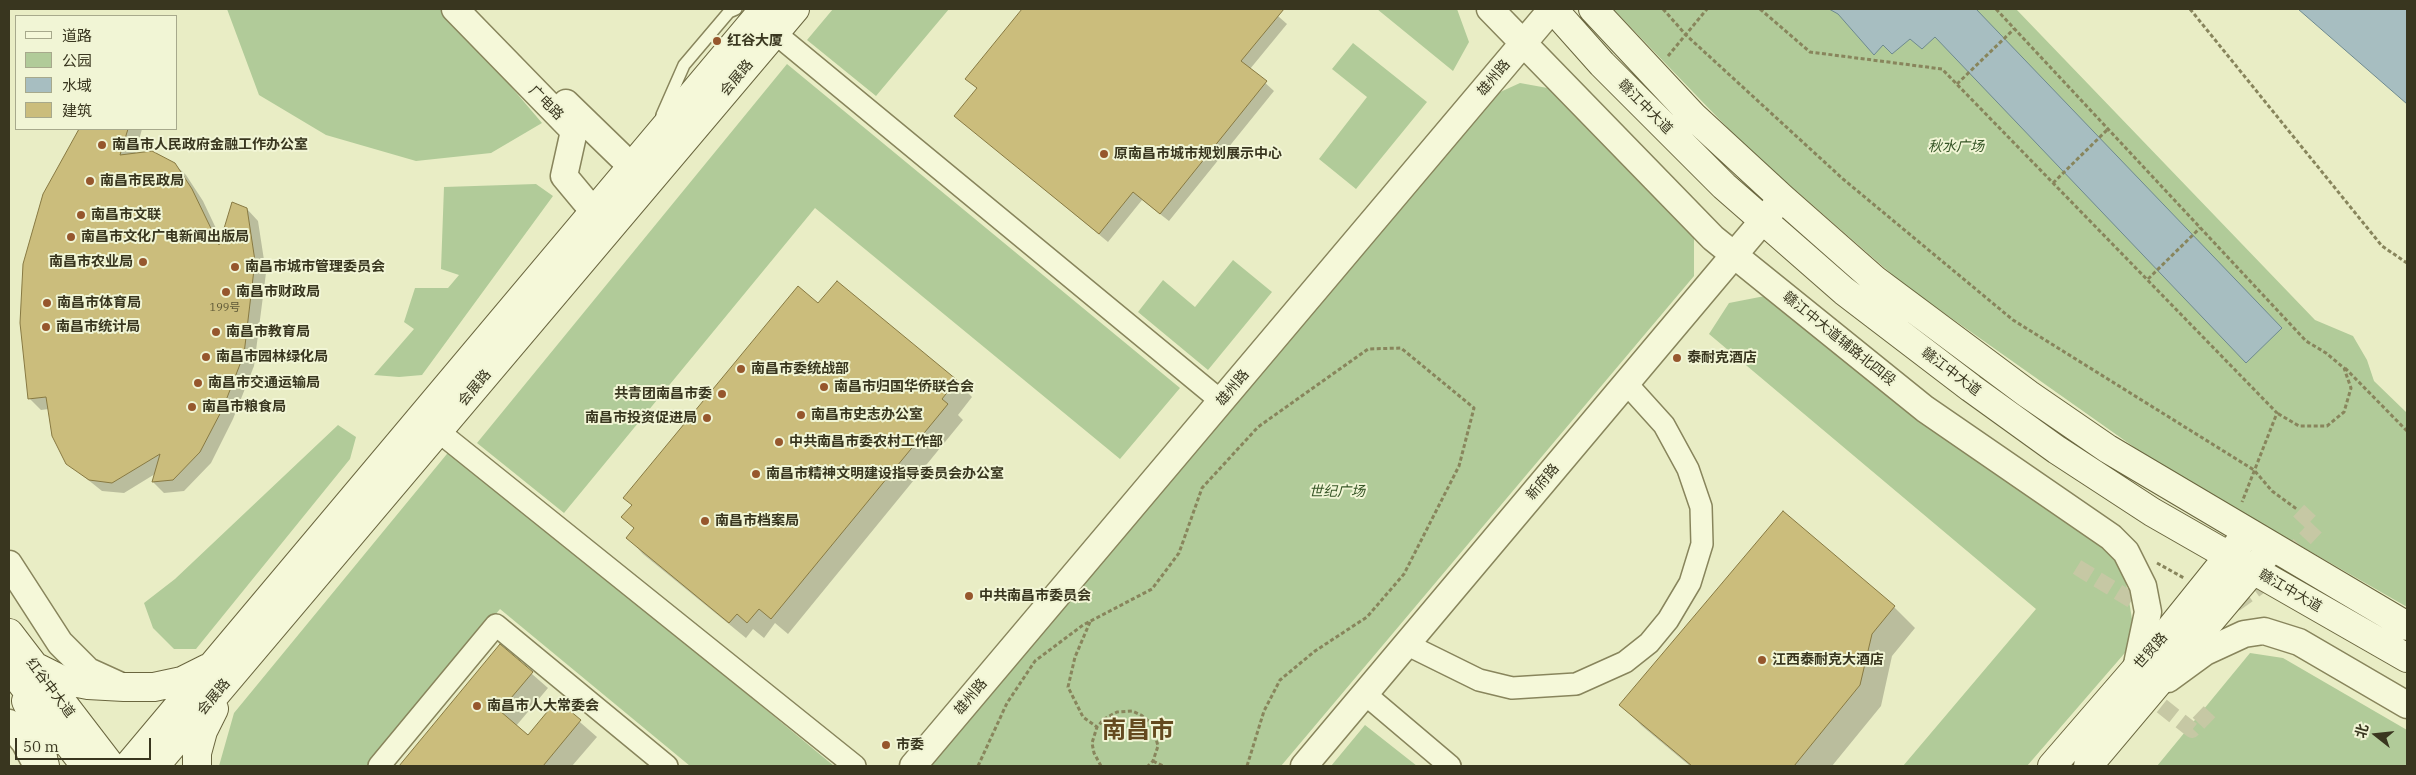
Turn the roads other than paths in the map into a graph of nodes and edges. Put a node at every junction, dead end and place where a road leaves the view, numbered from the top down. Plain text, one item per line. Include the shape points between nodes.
1 (455, 9) edge
2 (468, 9) edge
3 (795, 9) edge
4 (1490, 9) edge
5 (1553, 9) edge
6 (1593, 9) edge
7 (758, 17) edge
8 (1522, 44) junction
9 (640, 157) junction
10 (1782, 198) junction
11 (594, 212) junction
12 (1763, 220) junction
13 (1734, 255) junction
14 (1626, 383) junction
15 (1221, 401) junction
16 (430, 424) junction
17 (2243, 521) junction
18 (2271, 548) junction
19 (2229, 556) junction
20 (9, 564) edge
21 (2253, 570) junction
22 (2407, 626) edge
23 (9, 632) edge
24 (1406, 644) junction
25 (2407, 658) edge
26 (19, 669) edge
27 (2136, 669) junction
28 (220, 674) junction
29 (124, 687) junction
30 (2150, 693) junction
31 (1365, 694) junction
32 (2407, 705) edge
33 (9, 723) edge
34 (37, 766) edge
35 (45, 766) edge
36 (86, 766) edge
37 (111, 766) edge
38 (128, 766) edge
39 (155, 766) edge
40 (197, 766) edge
41 (379, 766) edge
42 (667, 766) edge
43 (855, 766) edge
44 (913, 766) edge
45 (1304, 766) edge
46 (1450, 766) edge
47 (2052, 766) edge
48 (2088, 766) edge

1 - 11 street, 广电路 via 574,131 564,176
2 - 9 street, 广电路
3 - 7 main road, 会展路
4 - 8 street, 赣江中大道辅路北四段
5 - 8 street, 雄州路
5 - 12 main road, 赣江中大道 via 1602,64 1724,186
6 - 10 main road, 赣江中大道 via 1693,116
7 - 9 main road, 会展路
7 - 15 street
7 - 16 main road, 会展路
8 - 13 street, 赣江中大道辅路北四段 via 1713,238
8 - 15 street, 雄州路
9 - 11 main road, 会展路
10 - 12 street, 新府路
10 - 17 main road, 赣江中大道 via 1875,280 2028,394 2108,449
11 - 16 main road, 会展路
12 - 13 street, 新府路
12 - 19 main road, 赣江中大道 via 1844,291 2056,450 2152,512
13 - 14 street, 新府路
13 - 27 street, 赣江中大道辅路北四段 via 1926,408 2111,537 2126,552 2143,586 2148,612
14 - 24 street, 新府路
14 - 24 street via 1664,425 1688,469 1701,507 1702,544 1690,583 1668,620 1649,643 1625,662 1576,684 1512,688 1480,680
15 - 44 street, 雄州路
16 - 28 main road, 会展路
16 - 43 street
17 - 18 main road, 赣江中大道
17 - 19 main road, 世贸路
18 - 21 main road, 世贸路
18 - 22 main road, 赣江中大道
19 - 21 main road, 赣江中大道
19 - 27 main road, 世贸路
20 - 29 street via 60,643 88,671
21 - 25 main road, 赣江中大道
21 - 30 main road, 世贸路
23 - 26 main road, 红谷中大道
24 - 31 street, 新府路
26 - 29 main road via 88,685
26 - 35 main road
26 - 36 main road, 红谷中大道
26 - 37 main road, 红谷中大道
27 - 47 main road, 世贸路
28 - 29 main road via 154,687
28 - 38 main road, 会展路
28 - 39 main road, 会展路
28 - 40 main road via 197,753
30 - 32 street via 2205,652 2244,634 2264,632 2299,642
30 - 48 main road, 世贸路
31 - 45 street, 新府路
31 - 46 street
33 - 34 street
41 - 42 street via 496,624

